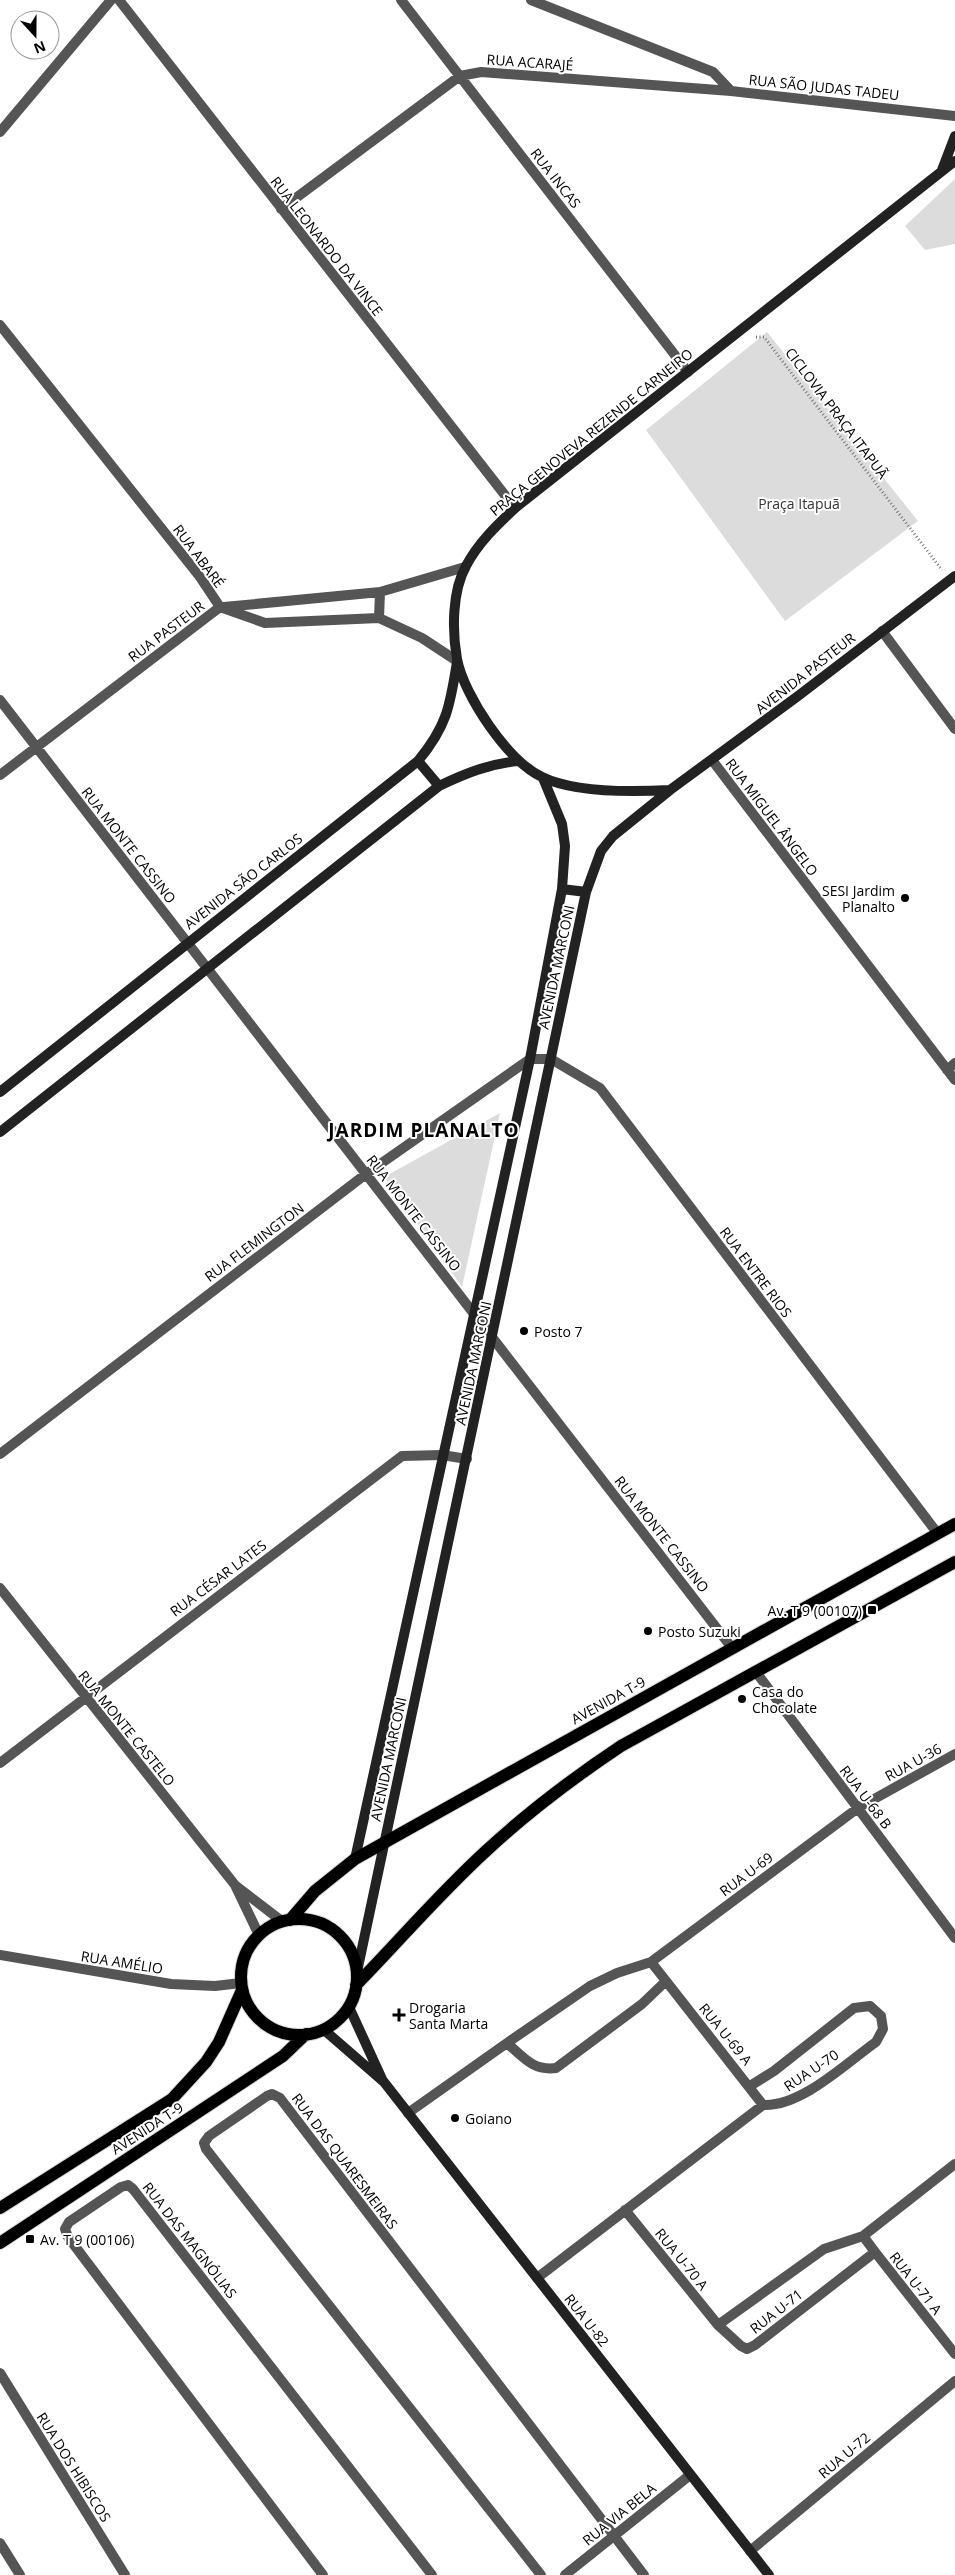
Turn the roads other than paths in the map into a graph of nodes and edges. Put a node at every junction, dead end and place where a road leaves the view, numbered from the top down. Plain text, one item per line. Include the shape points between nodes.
1 (111, 0) edge
2 (119, 0) edge
3 (401, 0) edge
4 (531, 0) edge
5 (460, 76) junction
6 (731, 91) junction
7 (955, 116) edge
8 (0, 132) edge
9 (955, 136) edge
10 (955, 161) edge
11 (942, 172) junction
12 (281, 209) junction
13 (0, 325) edge
14 (688, 372) junction
15 (515, 508) junction
16 (465, 567) junction
17 (954, 577) edge
18 (380, 592) junction
19 (220, 608) junction
20 (379, 618) junction
21 (882, 632) junction
22 (457, 661) junction
23 (0, 700) edge
24 (955, 729) edge
25 (36, 746) junction
26 (712, 760) junction
27 (418, 761) junction
28 (518, 762) junction
29 (0, 775) edge
30 (543, 778) junction
31 (439, 786) junction
32 (670, 790) junction
33 (562, 889) junction
34 (586, 892) junction
35 (188, 942) junction
36 (208, 969) junction
37 (530, 1059) junction
38 (551, 1059) junction
39 (951, 1066) edge
40 (955, 1080) edge
41 (0, 1092) edge
42 (0, 1132) edge
43 (366, 1174) junction
44 (473, 1313) junction
45 (493, 1337) junction
46 (0, 1454) edge
47 (442, 1455) junction
48 (467, 1459) junction
49 (955, 1524) edge
50 (938, 1534) junction
51 (955, 1562) edge
52 (0, 1588) edge
53 (732, 1648) junction
54 (756, 1672) junction
55 (84, 1697) junction
56 (955, 1754) edge
57 (0, 1763) edge
58 (858, 1808) junction
59 (384, 1842) junction
60 (355, 1859) junction
61 (235, 1885) junction
62 (286, 1921) junction
63 (259, 1935) junction
64 (955, 1938) edge
65 (0, 1956) edge
66 (651, 1962) junction
67 (356, 1979) junction
68 (666, 1981) junction
69 (242, 1987) junction
70 (349, 2006) junction
71 (323, 2029) junction
72 (306, 2034) junction
73 (506, 2043) junction
74 (384, 2082) junction
75 (750, 2086) junction
76 (763, 2105) junction
77 (408, 2113) junction
78 (955, 2164) edge
79 (0, 2208) edge
80 (624, 2210) junction
81 (863, 2236) junction
82 (0, 2243) edge
83 (875, 2252) junction
84 (537, 2278) junction
85 (718, 2325) junction
86 (955, 2354) edge
87 (0, 2373) edge
88 (955, 2381) edge
89 (690, 2475) junction
90 (613, 2536) junction
91 (0, 2543) edge
92 (750, 2551) junction
93 (20, 2575) edge
94 (125, 2575) edge
95 (323, 2575) edge
96 (432, 2575) edge
97 (541, 2575) edge
98 (565, 2575) edge
99 (644, 2575) edge
100 (769, 2575) edge

1 - 8 street
2 - 12 street, RUA LEONARDO DA VINCE
3 - 5 street, RUA INCAS
4 - 6 street, RUA SÃO JUDAS TADEU via 713,72
5 - 6 street, RUA ACARAJÉ via 480,72
5 - 12 street, RUA ACARAJÉ
5 - 14 street, RUA INCAS
6 - 7 street, RUA SÃO JUDAS TADEU
9 - 11 main road
10 - 11 main road
11 - 14 main road, PRAÇA GENOVEVA REZENDE CARNEIRO
12 - 15 street, RUA LEONARDO DA VINCE
13 - 19 street, RUA ABARÉ via 200,577
14 - 15 main road, PRAÇA GENOVEVA REZENDE CARNEIRO
15 - 16 main road, PRAÇA GENOVEVA REZENDE CARNEIRO
16 - 18 street, RUA ABARÉ
16 - 22 main road, PRAÇA GENOVEVA REZENDE CARNEIRO via 455,615
17 - 21 main road, AVENIDA PASTEUR
18 - 19 street, RUA ABARÉ
18 - 20 street
19 - 20 street, RUA PASTEUR via 265,623
19 - 25 street, RUA PASTEUR
20 - 22 street, RUA PASTEUR via 422,638
21 - 24 street
21 - 26 main road, AVENIDA PASTEUR
22 - 27 main road, AVENIDA SÃO CARLOS via 451,703 444,723 435,741
22 - 28 main road, PRAÇA GENOVEVA REZENDE CARNEIRO via 482,714
23 - 25 street, RUA MONTE CASSINO
25 - 29 street, RUA PASTEUR
25 - 35 street, RUA MONTE CASSINO
26 - 32 main road, AVENIDA PASTEUR
26 - 39 street, RUA MIGUEL ÂNGELO
27 - 31 main road
27 - 35 main road, AVENIDA SÃO CARLOS
28 - 30 main road, PRAÇA GENOVEVA REZENDE CARNEIRO
28 - 31 main road via 486,766
30 - 32 main road, PRAÇA GENOVEVA REZENDE CARNEIRO via 589,789
30 - 33 main road, AVENIDA MARCONI via 562,824 565,846
31 - 36 main road
32 - 34 main road, AVENIDA MARCONI via 613,836 601,851
33 - 34 main road
33 - 37 main road, AVENIDA MARCONI
34 - 38 main road, AVENIDA MARCONI
35 - 36 street, RUA MONTE CASSINO
35 - 41 main road, AVENIDA SÃO CARLOS
36 - 42 main road
36 - 43 street, RUA MONTE CASSINO
37 - 38 street
37 - 43 street, RUA FLEMINGTON
37 - 44 main road, AVENIDA MARCONI
38 - 45 main road, AVENIDA MARCONI
38 - 50 street, RUA ENTRE RIOS via 600,1088
39 - 40 street, RUA MIGUEL ÂNGELO
43 - 44 street, RUA MONTE CASSINO
43 - 46 street, RUA FLEMINGTON
44 - 45 street, RUA MONTE CASSINO
44 - 47 main road, AVENIDA MARCONI
45 - 48 main road, AVENIDA MARCONI
45 - 53 street, RUA MONTE CASSINO
47 - 48 street, RUA CÉSAR LATES
47 - 55 street, RUA CÉSAR LATES via 402,1456
47 - 60 main road, AVENIDA MARCONI
48 - 59 main road, AVENIDA MARCONI
49 - 50 main road, AVENIDA T-9
50 - 53 main road, AVENIDA T-9
51 - 54 main road
52 - 55 street, RUA MONTE CASTELO
53 - 59 main road, AVENIDA T-9
54 - 58 street, RUA U-68 B
54 - 67 main road via 621,1746 536,1807 486,1851
55 - 57 street, RUA CÉSAR LATES
55 - 61 street, RUA MONTE CASTELO
56 - 58 street, RUA U-36
58 - 64 street, RUA U-68 B
58 - 66 street, RUA U-69
59 - 60 main road, AVENIDA T-9
59 - 67 main road, AVENIDA MARCONI
60 - 62 main road, AVENIDA T-9
61 - 62 street, RUA MONTE CASTELO
61 - 63 street, RUA MONTE CASTELO
62 - 63 main road
62 - 67 main road via 305,1920 335,1932 353,1957
63 - 69 main road via 244,1957
65 - 69 street, RUA AMÉLIO via 171,1984
66 - 68 street
66 - 73 street, RUA U-69 via 590,1986
67 - 70 main road
68 - 73 street via 642,2004 556,2068 543,2070 531,2064
68 - 75 street, RUA U-69 A
69 - 72 main road via 255,2015 266,2025 292,2035
69 - 79 main road, AVENIDA T-9 via 219,2042 191,2081 172,2099
70 - 71 main road via 333,2024
70 - 74 main road, RUA U-82
71 - 72 main road
71 - 74 main road, RUA U-82
72 - 82 main road, AVENIDA T-9 via 283,2056
73 - 77 street, RUA U-69
74 - 77 main road, RUA U-82
75 - 76 street, RUA U-69 A
75 - 76 street, RUA U-70 via 854,2008 870,2006 881,2016 883,2029 876,2042 796,2100 777,2106
76 - 80 street
77 - 84 main road, RUA U-82
78 - 81 street, RUA U-71
80 - 84 street
80 - 85 street, RUA U-70 A
81 - 83 street
81 - 85 street, RUA U-71 via 824,2249
83 - 85 street, RUA U-71 via 756,2345 747,2349 741,2346
83 - 86 street, RUA U-71 A
84 - 89 main road, RUA U-82
87 - 94 street, RUA DOS HIBISCOS
88 - 92 street, RUA U-72
89 - 90 street, RUA VIA BELA
89 - 92 main road, RUA U-82
90 - 97 street, RUA DAS QUARESMEIRAS via 280,2098 272,2094 267,2096 208,2136 204,2143 206,2149
90 - 98 street, RUA VIA BELA
90 - 99 street, RUA DAS QUARESMEIRAS
91 - 93 street
92 - 100 main road, RUA U-82
95 - 96 street, RUA DAS MAGNÓLIAS via 68,2237 65,2229 69,2222 121,2187 128,2185 133,2189

